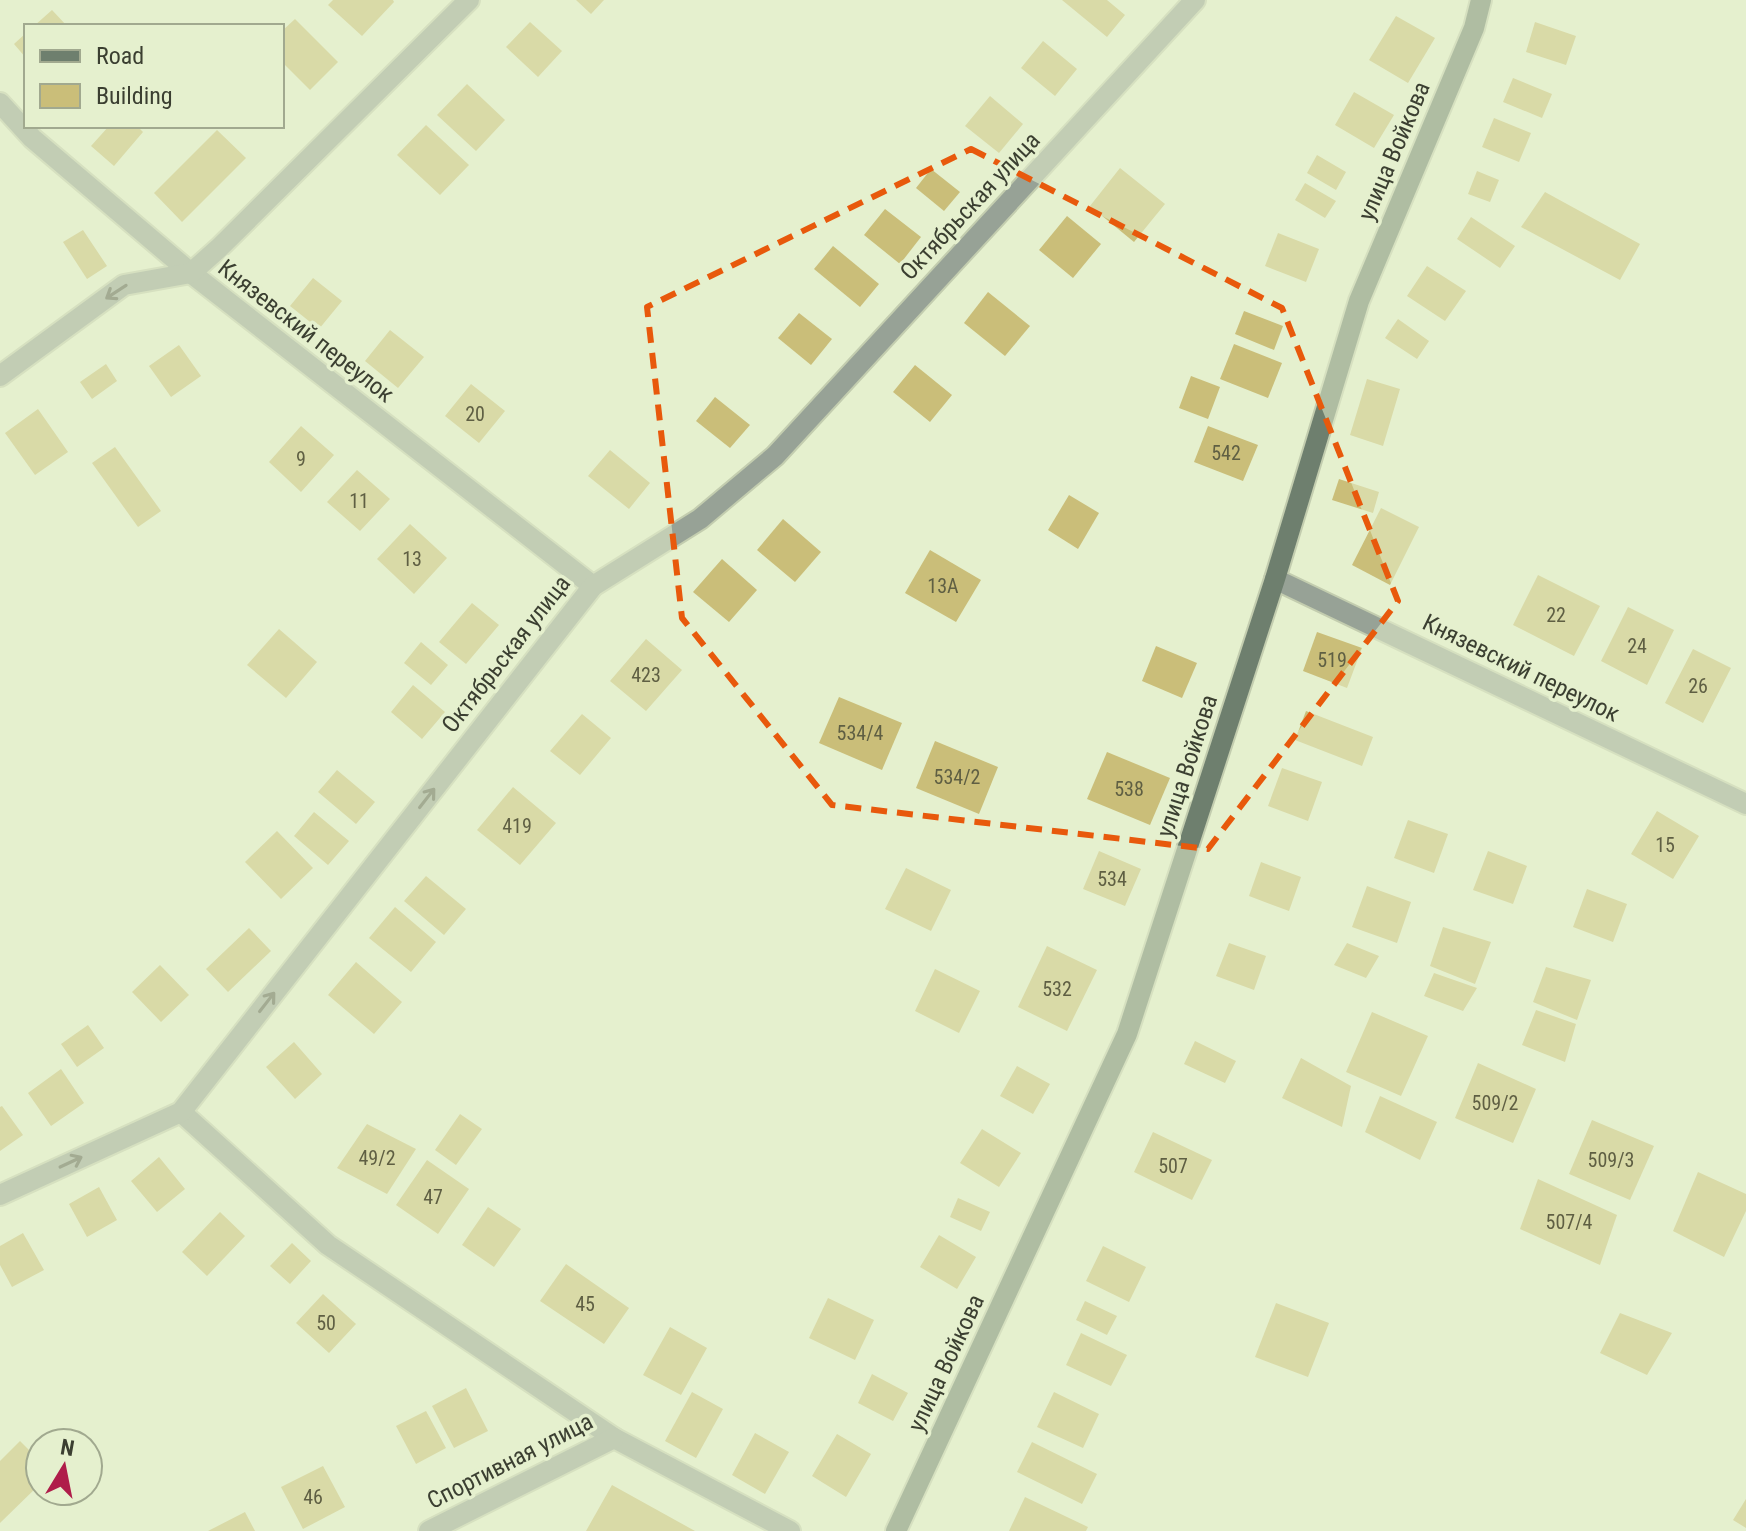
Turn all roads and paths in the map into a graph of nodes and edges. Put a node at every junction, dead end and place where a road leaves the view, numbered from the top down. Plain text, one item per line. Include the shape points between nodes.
1 (469, 0) edge
2 (1195, 0) edge
3 (1481, 0) edge
4 (0, 103) edge
5 (191, 273) junction
6 (0, 376) edge
7 (1275, 579) junction
8 (593, 586) junction
9 (1746, 804) edge
10 (181, 1112) junction
11 (0, 1195) edge
12 (614, 1438) junction
13 (429, 1531) edge
14 (790, 1531) edge
15 (896, 1531) edge

1 - 5 street
2 - 8 street, Октябрьская улица via 775,456 700,519
3 - 7 street, улица Войкова via 1474,28 1359,301
4 - 5 street, Князевский переулок via 32,138
5 -> 6 street via 124,285
5 - 8 street, Князевский переулок
7 - 9 street, Князевский переулок
7 - 15 street, улица Войкова via 1127,1034
10 -> 8 street, Октябрьская улица
11 -> 10 street, Октябрьская улица
10 - 12 street via 328,1245
12 - 13 street, Спортивная улица
12 - 14 street

